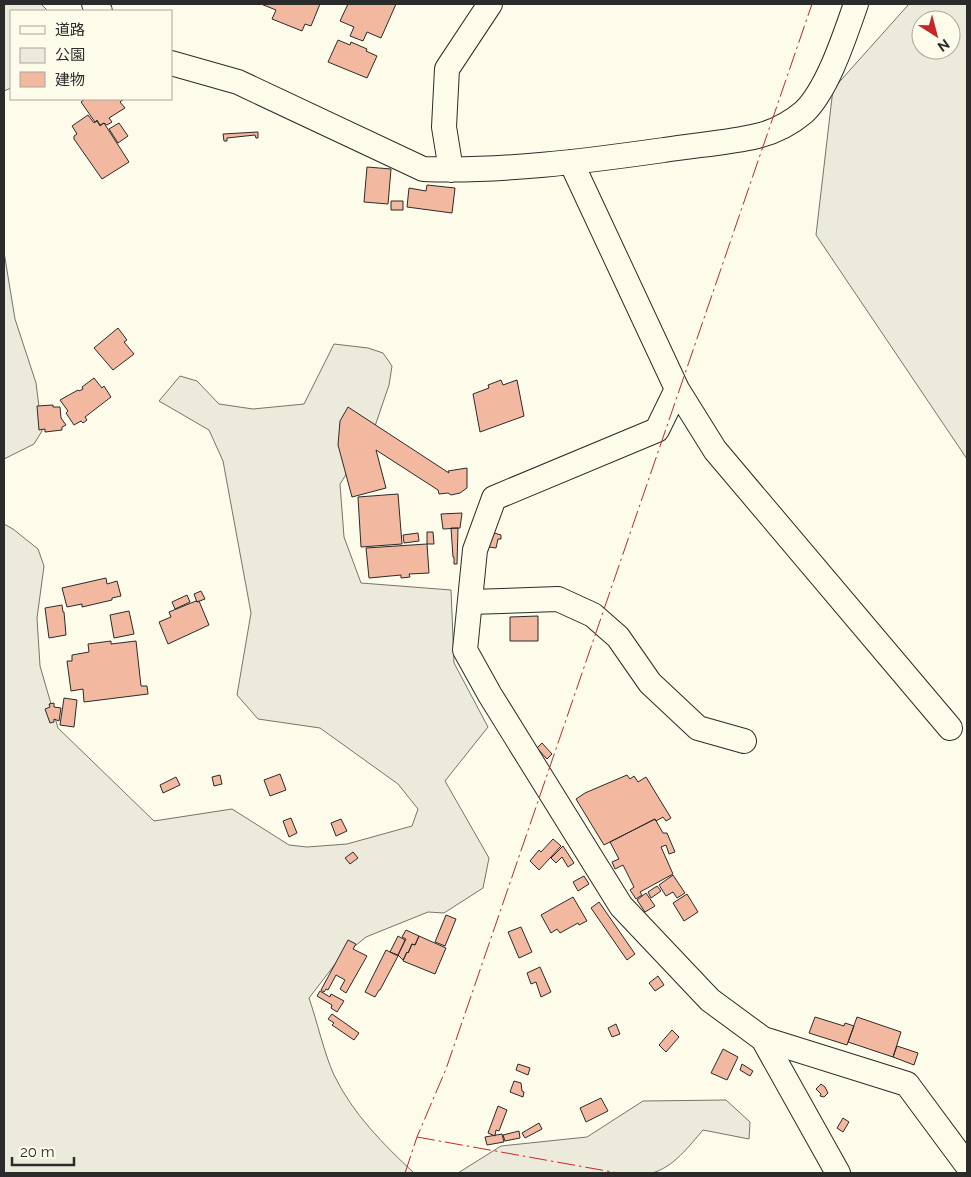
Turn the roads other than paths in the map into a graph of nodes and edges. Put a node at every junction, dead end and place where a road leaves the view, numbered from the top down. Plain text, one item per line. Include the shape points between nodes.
1 (490, 4) edge
2 (856, 4) edge
3 (172, 64) edge
4 (571, 162) junction
5 (451, 170) junction
6 (677, 389) junction
7 (470, 602) junction
8 (950, 728) dead end
9 (744, 741) dead end
10 (763, 1039) junction
11 (967, 1165) edge
12 (838, 1173) edge

1 - 5 street via 447,69 444,127
2 - 4 street via 829,74 816,98 804,112 782,127 758,136
3 - 5 street via 238,82 423,169
4 - 5 street
4 - 6 street
6 - 7 street via 657,430 494,498 475,550
6 - 8 street via 715,450
7 - 9 street via 558,599 593,615 618,637 650,683 698,728
7 - 10 street via 466,650 490,695 621,906 710,1000
10 - 11 street via 907,1084
10 - 12 street

